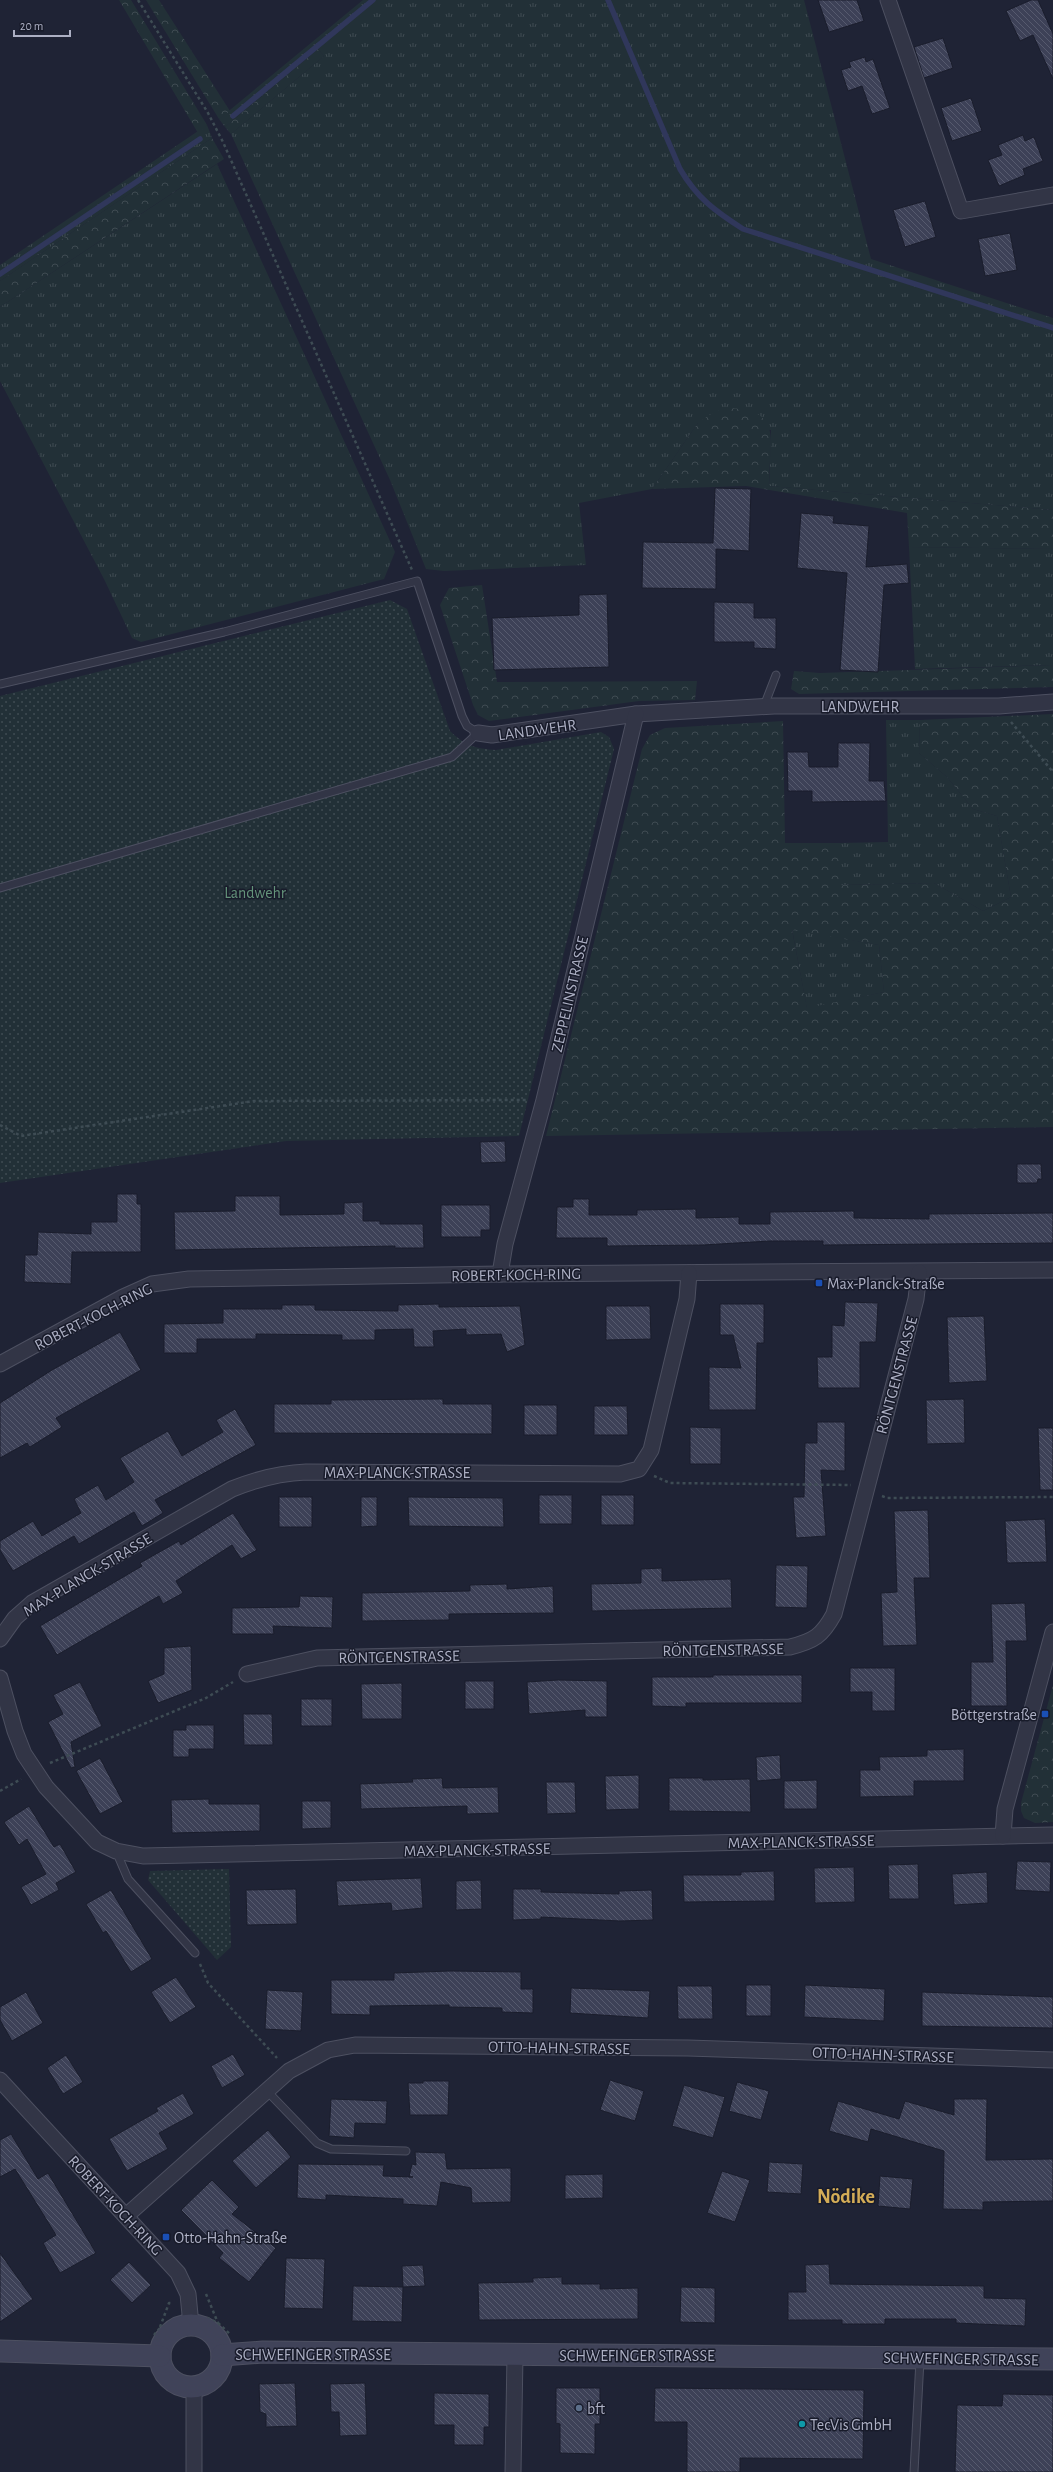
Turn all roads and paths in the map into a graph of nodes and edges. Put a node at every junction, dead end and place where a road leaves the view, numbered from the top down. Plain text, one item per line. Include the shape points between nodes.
1 (138, 0) edge
2 (888, 0) edge
3 (1053, 195) edge
4 (417, 582) junction
5 (776, 675) dead end
6 (0, 684) edge
7 (1053, 702) edge
8 (999, 706) junction
9 (764, 707) junction
10 (636, 714) junction
11 (478, 733) junction
12 (1053, 772) edge
13 (0, 888) edge
14 (544, 1100) junction
15 (0, 1125) edge
16 (1053, 1270) edge
17 (918, 1272) junction
18 (689, 1273) junction
19 (500, 1274) junction
20 (0, 1364) edge
21 (639, 1470) junction
22 (866, 1489) junction
23 (1053, 1497) edge
24 (1053, 1632) edge
25 (0, 1639) edge
26 (247, 1674) joint
27 (0, 1678) edge
28 (35, 1771) junction
29 (0, 1791) edge
30 (1053, 1835) edge
31 (1003, 1836) junction
32 (116, 1851) junction
33 (195, 1953) joint
34 (1053, 2060) edge
35 (289, 2071) junction
36 (0, 2080) edge
37 (266, 2090) junction
38 (406, 2151) dead end
39 (126, 2216) junction
40 (191, 2325) junction
41 (0, 2351) edge
42 (515, 2354) junction
43 (222, 2355) junction
44 (160, 2356) junction
45 (920, 2358) junction
46 (1053, 2359) edge
47 (194, 2387) junction
48 (194, 2472) edge
49 (513, 2472) edge
50 (914, 2472) edge

1 - 4 path via 208,113 223,142
2 - 3 street via 961,211
4 - 6 lane via 224,632
4 - 11 lane via 462,716 467,726
5 - 9 lane
7 - 8 street, LANDWEHR
8 - 9 street, LANDWEHR
8 - 12 path
9 - 10 street, LANDWEHR
10 - 11 street, LANDWEHR via 492,736
10 - 14 street, ZEPPELINSTRASSE
11 - 13 lane, LANDWEHR via 452,757
14 - 15 path via 254,1102 21,1136
14 - 19 street, ZEPPELINSTRASSE via 505,1244
16 - 17 street, ROBERT-KOCH-RING
17 - 18 street, ROBERT-KOCH-RING
17 - 22 street, RÖNTGENSTRASSE via 916,1299
18 - 19 street, ROBERT-KOCH-RING
18 - 21 street via 688,1298 651,1450
19 - 20 street, ROBERT-KOCH-RING via 189,1279 152,1284 123,1296
21 - 22 path via 670,1483 849,1484
21 - 25 street, MAX-PLANCK-STRASSE via 620,1474 306,1472 280,1473 257,1479 232,1489 32,1603 15,1618
22 - 23 path via 887,1498
22 - 26 street, RÖNTGENSTRASSE via 834,1614 825,1630 809,1642 790,1647 317,1658
24 - 31 street via 1005,1809
26 - 28 path via 206,1698
27 - 28 street, MAX-PLANCK-STRASSE via 15,1731 24,1754
28 - 29 path
28 - 32 street, MAX-PLANCK-STRASSE via 46,1787 97,1842
30 - 31 street, MAX-PLANCK-STRASSE
31 - 32 street, MAX-PLANCK-STRASSE via 143,1856
32 - 33 lane via 128,1879
33 - 35 path via 208,1983
34 - 35 street, OTTO-HAHN-STRASSE via 770,2050 388,2044 355,2045 328,2050
35 - 37 street, OTTO-HAHN-STRASSE
36 - 39 street, ROBERT-KOCH-RING
37 - 38 lane via 317,2143 331,2148
37 - 39 street, OTTO-HAHN-STRASSE
39 - 40 street, ROBERT-KOCH-RING via 178,2273 188,2294
40 - 43 street, SCHWEFINGER STRASSE via 200,2326 215,2337
40 - 44 street via 172,2331 161,2346
41 - 44 street
42 - 43 street, SCHWEFINGER STRASSE via 263,2352
42 - 45 street, SCHWEFINGER STRASSE
42 - 49 street
43 - 47 street, SCHWEFINGER STRASSE via 214,2377
44 - 47 street via 161,2366 170,2379 184,2386
45 - 46 street, SCHWEFINGER STRASSE
45 - 50 lane
47 - 48 street

